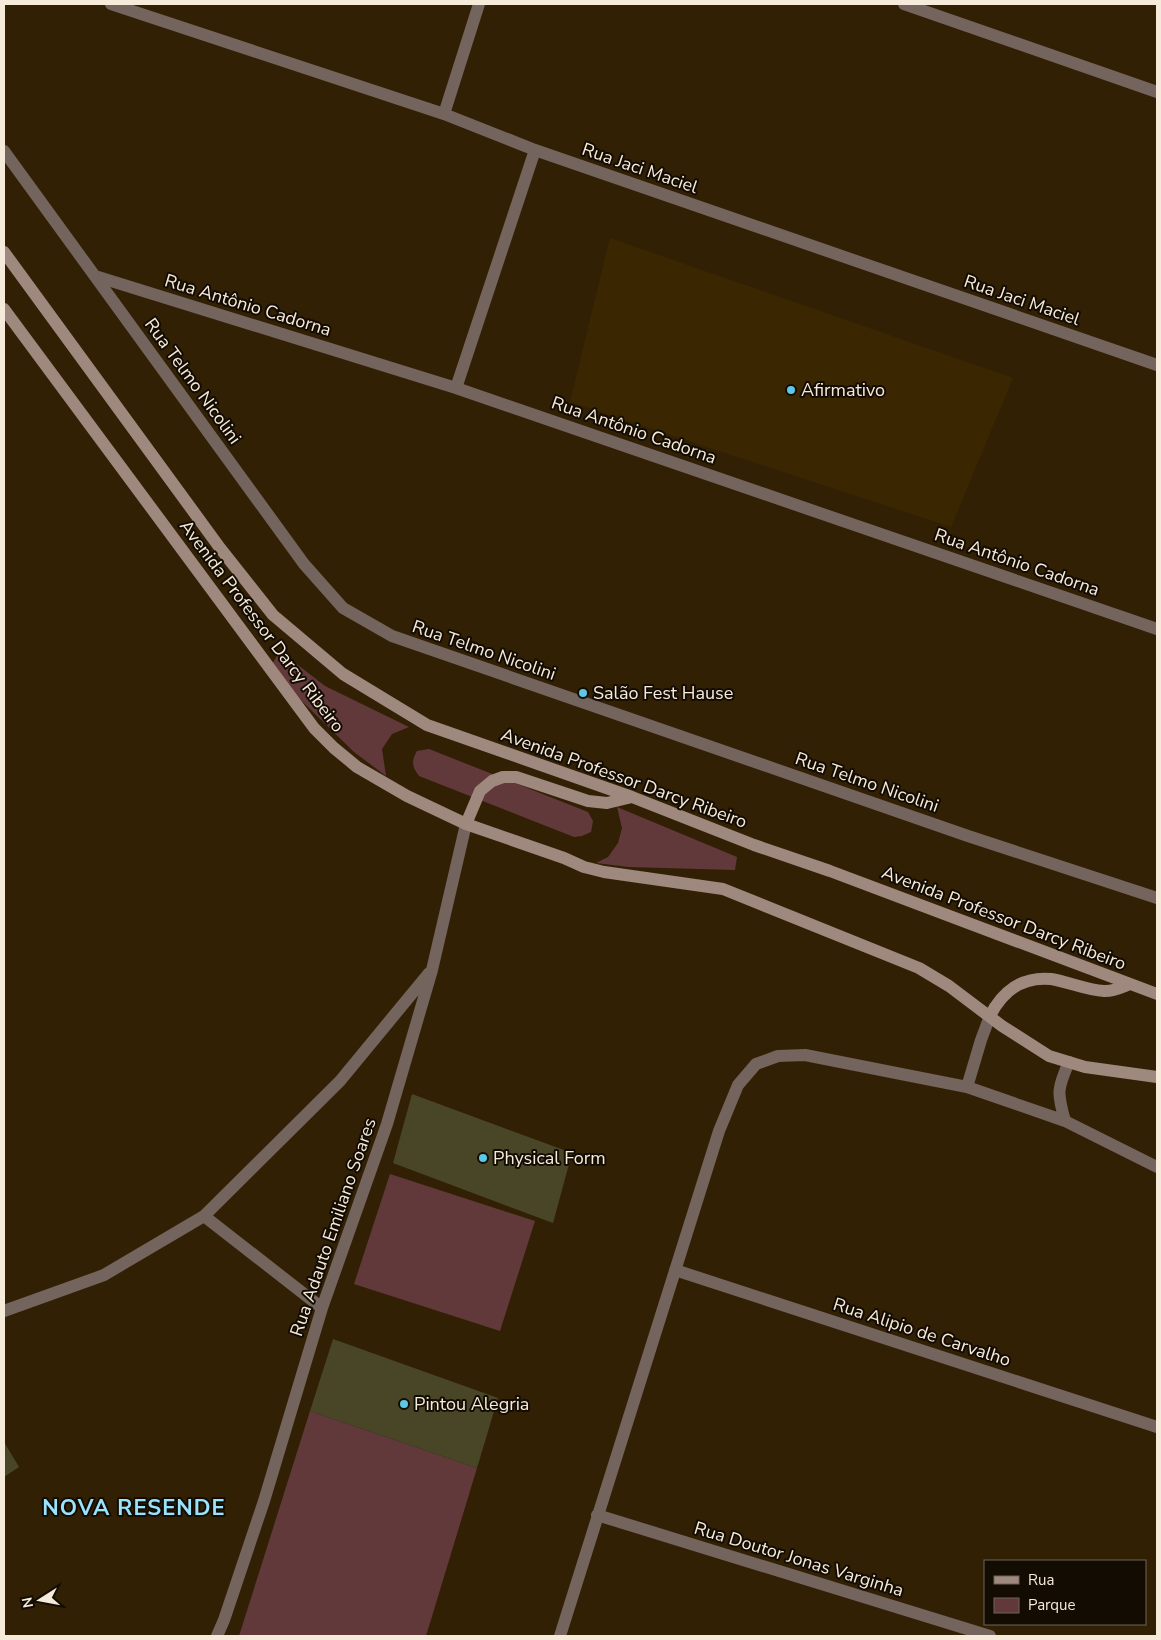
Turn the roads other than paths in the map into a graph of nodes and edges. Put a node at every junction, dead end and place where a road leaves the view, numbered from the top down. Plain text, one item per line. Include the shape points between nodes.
1 (110, 4) edge
2 (479, 4) edge
3 (904, 4) edge
4 (1157, 92) edge
5 (444, 114) junction
6 (535, 150) junction
7 (4, 151) edge
8 (4, 252) edge
9 (95, 276) junction
10 (4, 309) edge
11 (1157, 365) edge
12 (456, 388) junction
13 (1157, 629) edge
14 (632, 797) junction
15 (466, 824) junction
16 (1157, 898) edge
17 (432, 970) junction
18 (1130, 984) junction
19 (1155, 989) edge
20 (990, 1016) junction
21 (1069, 1062) junction
22 (1157, 1076) edge
23 (967, 1087) junction
24 (1065, 1121) junction
25 (1157, 1167) edge
26 (204, 1216) junction
27 (675, 1270) junction
28 (322, 1308) junction
29 (4, 1311) edge
30 (1157, 1427) edge
31 (597, 1515) junction
32 (217, 1636) edge
33 (560, 1636) edge
34 (990, 1636) edge

1 - 5 street, Rua Jaci Maciel
2 - 5 street
3 - 4 street
5 - 6 street, Rua Jaci Maciel
6 - 11 street, Rua Jaci Maciel
6 - 12 street
7 - 9 street, Rua Telmo Nicolini
8 - 14 main road, Avenida Professor Darcy Ribeiro via 220,548 273,615 343,674 427,725
9 - 12 street, Rua Antônio Cadorna
9 - 16 street, Rua Telmo Nicolini via 304,564 343,608 392,636 968,836
10 - 15 main road, Avenida Professor Darcy Ribeiro via 314,728 357,767 407,796
12 - 13 street, Rua Antônio Cadorna
14 - 15 main road via 607,803 588,801 516,777 503,776 480,791
14 - 18 main road, Avenida Professor Darcy Ribeiro
15 - 17 street, Rua Adauto Emiliano Soares
15 - 20 main road, Avenida Professor Darcy Ribeiro via 597,870 723,889 919,968
17 - 26 street via 340,1081
17 - 28 street, Rua Adauto Emiliano Soares via 387,1124
18 - 19 main road, Avenida Professor Darcy Ribeiro
18 - 20 main road via 1105,992 1050,979 1032,980 1006,993
20 - 21 main road, Avenida Professor Darcy Ribeiro via 1049,1056
20 - 23 street
21 - 22 main road, Avenida Professor Darcy Ribeiro
21 - 24 street via 1059,1084
23 - 24 street
23 - 27 street via 805,1055 778,1056 756,1064 738,1085 719,1131
24 - 25 street
26 - 28 street
26 - 29 street via 104,1274
27 - 30 street, Rua Alipio de Carvalho
27 - 31 street
28 - 32 street, Rua Adauto Emiliano Soares via 264,1501
31 - 33 street
31 - 34 street, Rua Doutor Jonas Varginha

